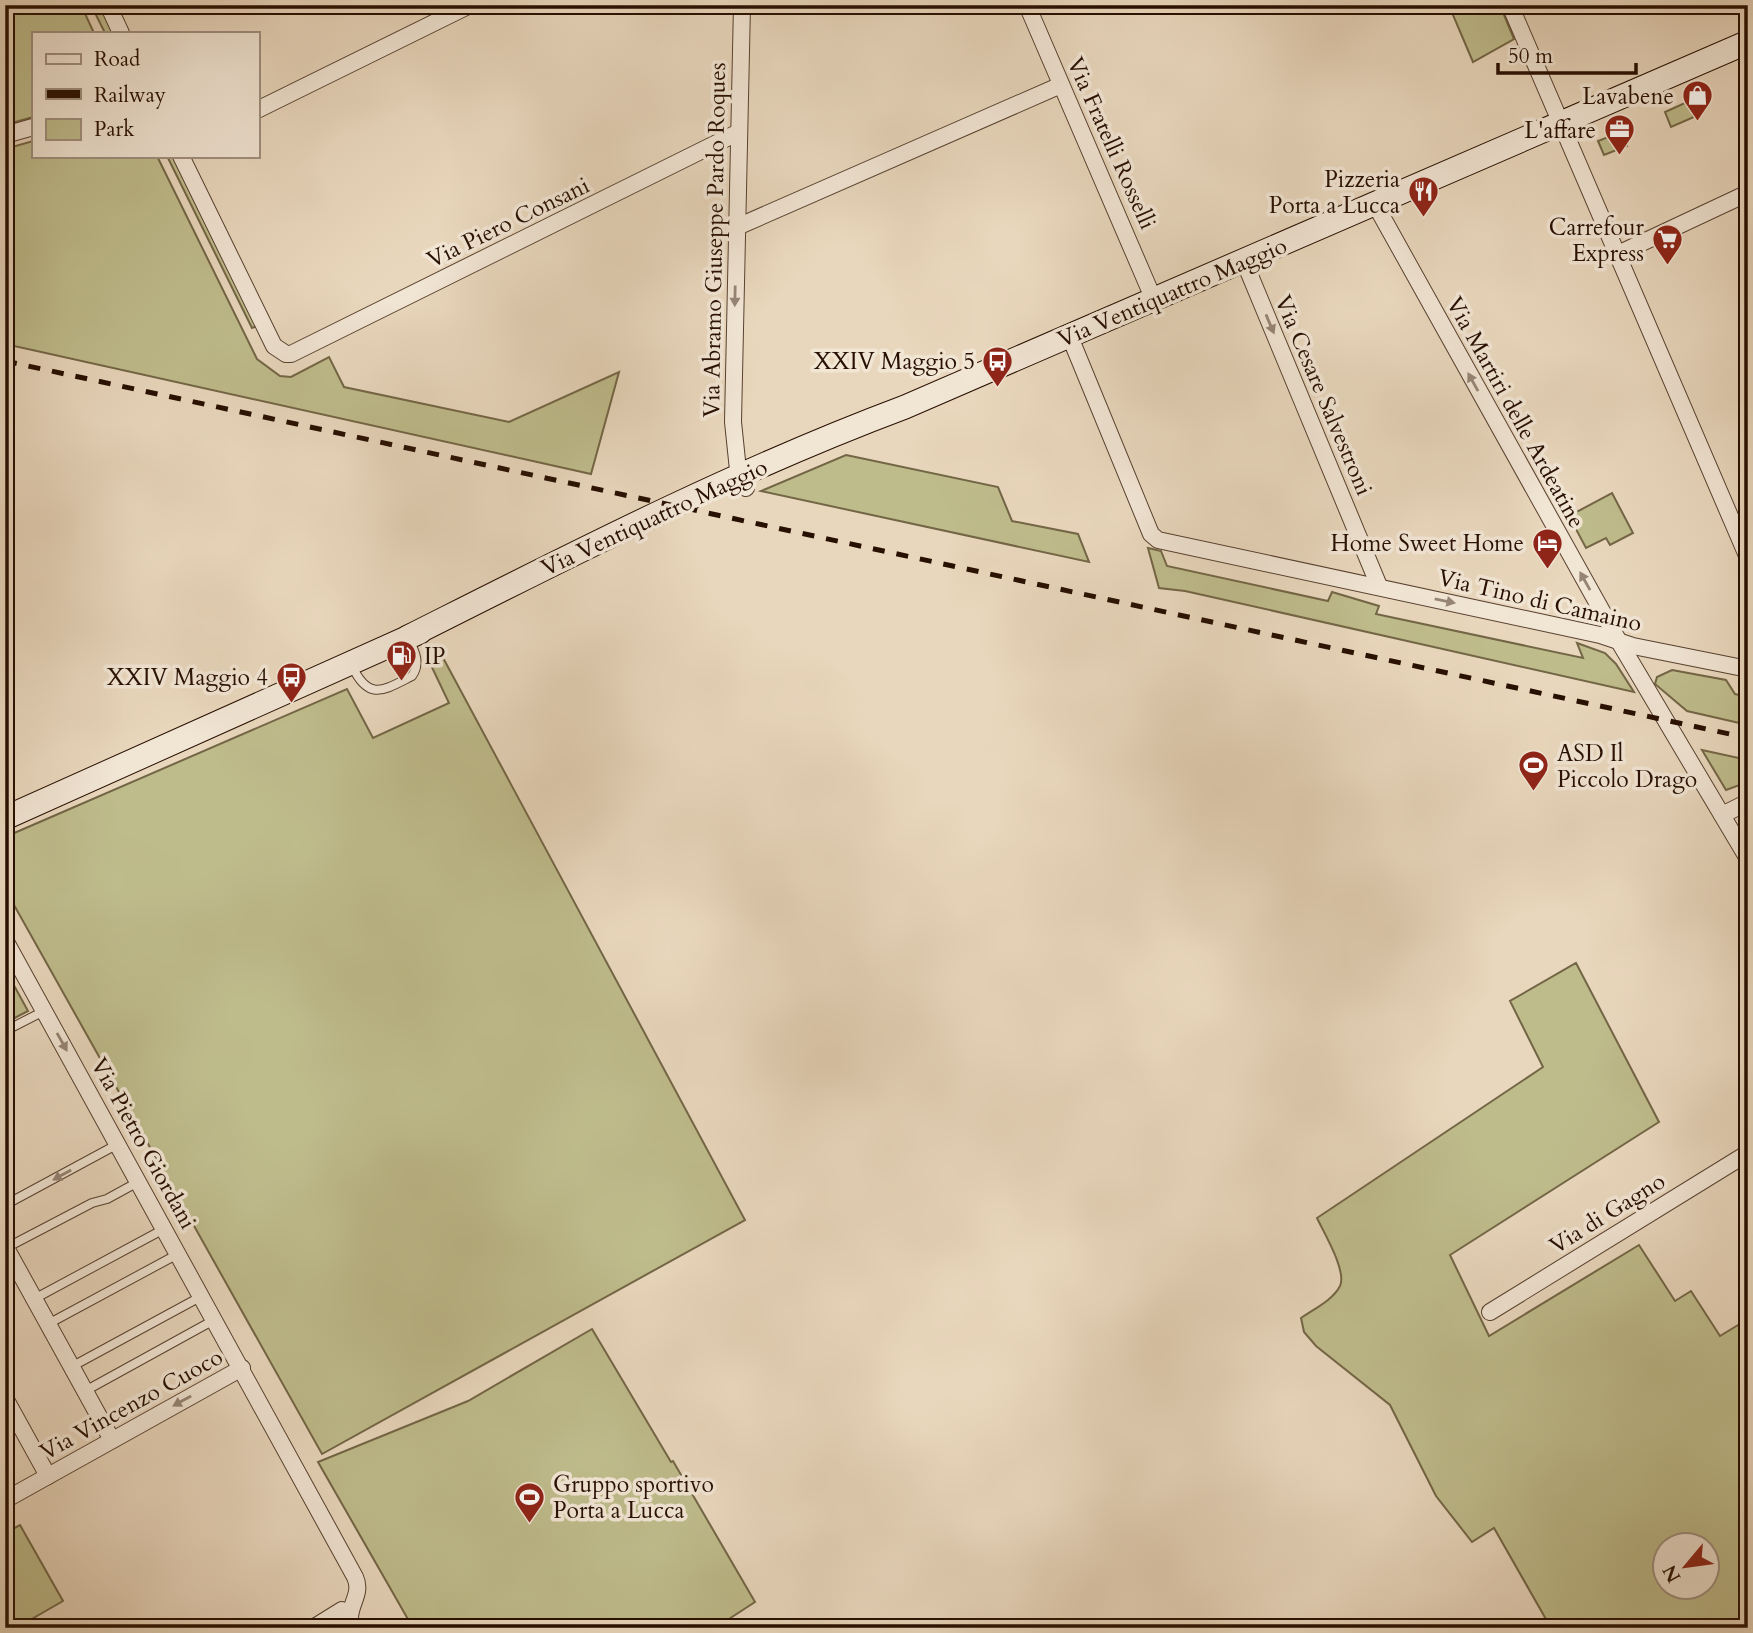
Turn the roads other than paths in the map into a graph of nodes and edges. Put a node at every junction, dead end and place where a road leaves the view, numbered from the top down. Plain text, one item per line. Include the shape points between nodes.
1 (108, 5) edge
2 (470, 5) edge
3 (742, 5) edge
4 (1027, 5) edge
5 (1510, 5) edge
6 (121, 32) edge
7 (1746, 48) edge
8 (1061, 85) junction
9 (259, 109) edge
10 (1561, 123) junction
11 (32, 127) edge
12 (739, 132) junction
13 (5, 135) edge
14 (182, 158) edge
15 (1748, 193) edge
16 (1375, 204) junction
17 (737, 227) junction
18 (1618, 254) junction
19 (1244, 261) junction
20 (1154, 300) junction
21 (1070, 337) junction
22 (743, 482) junction
23 (1748, 515) edge
24 (1732, 522) junction
25 (1748, 558) edge
26 (1379, 586) junction
27 (408, 637) junction
28 (1618, 640) junction
29 (351, 663) junction
30 (1748, 670) edge
31 (1748, 802) edge
32 (1722, 815) junction
33 (5, 818) edge
34 (1748, 859) edge
35 (5, 940) edge
36 (44, 1010) junction
37 (5, 1031) edge
38 (118, 1144) junction
39 (1748, 1153) edge
40 (139, 1182) junction
41 (5, 1205) edge
42 (165, 1229) junction
43 (6, 1247) edge
44 (179, 1254) junction
45 (202, 1296) junction
46 (34, 1299) junction
47 (1490, 1312) dead end
48 (215, 1319) junction
49 (48, 1324) junction
50 (71, 1367) junction
51 (242, 1368) junction
52 (85, 1391) junction
53 (5, 1398) edge
54 (112, 1440) junction
55 (48, 1476) junction
56 (5, 1500) edge
57 (349, 1613) junction
58 (313, 1628) edge
59 (340, 1628) edge

1 - 6 street
2 - 9 street
3 - 12 street, Via Abramo Giuseppe Pardo Roques
4 - 8 street, Via Fratelli Rosselli
5 - 10 street
7 - 10 street, Via Ventiquattro Maggio
8 - 17 street
8 - 20 street, Via Fratelli Rosselli
10 - 16 street, Via Ventiquattro Maggio
10 - 18 street
11 - 13 street
12 - 14 street, Via Piero Consani via 285,354 274,346
12 - 17 street, Via Abramo Giuseppe Pardo Roques
15 - 18 street
16 - 19 street, Via Ventiquattro Maggio
28 -> 16 street, Via Martiri delle Ardeatine
17 -> 22 street, Via Abramo Giuseppe Pardo Roques via 733,422
18 - 24 street
19 - 20 street, Via Ventiquattro Maggio
19 -> 26 street, Via Cesare Salvestroni
20 - 21 street, Via Ventiquattro Maggio
21 - 22 street, Via Ventiquattro Maggio via 823,438
21 - 26 street, Via Tino di Camaino via 1151,534 1158,540
22 - 27 street, Via Ventiquattro Maggio via 551,578
23 - 24 street
24 - 25 street
26 -> 28 street, Via Tino di Camaino
27 - 29 street, Via Ventiquattro Maggio
27 - 29 lane via 417,660 415,672 383,691 360,683
28 - 30 street, Via Tino di Camaino
28 - 32 street
29 - 33 street, Via Ventiquattro Maggio
31 - 32 street
32 - 34 street
35 - 36 street, Via Pietro Giordani
36 - 37 lane
36 -> 38 street, Via Pietro Giordani
38 - 40 street, Via Pietro Giordani
38 -> 41 lane
39 - 47 street, Via di Gagno
40 - 42 street, Via Pietro Giordani
40 - 43 lane
42 - 44 street, Via Pietro Giordani
42 - 46 lane
43 - 46 street
44 - 45 street, Via Pietro Giordani
44 - 49 lane
45 - 48 street, Via Pietro Giordani
45 - 50 lane
46 - 49 street
48 - 51 street, Via Pietro Giordani
48 - 52 lane
49 - 50 street
50 - 52 street
51 -> 54 street, Via Vincenzo Cuoco
51 - 57 street, Via Pietro Giordani via 357,1581 358,1592
52 - 54 street
53 - 55 street
54 - 55 street, Via Vincenzo Cuoco
55 - 56 street, Via Vincenzo Cuoco
57 - 58 street via 342,1610
57 - 59 street, Via Pietro Giordani via 350,1622

